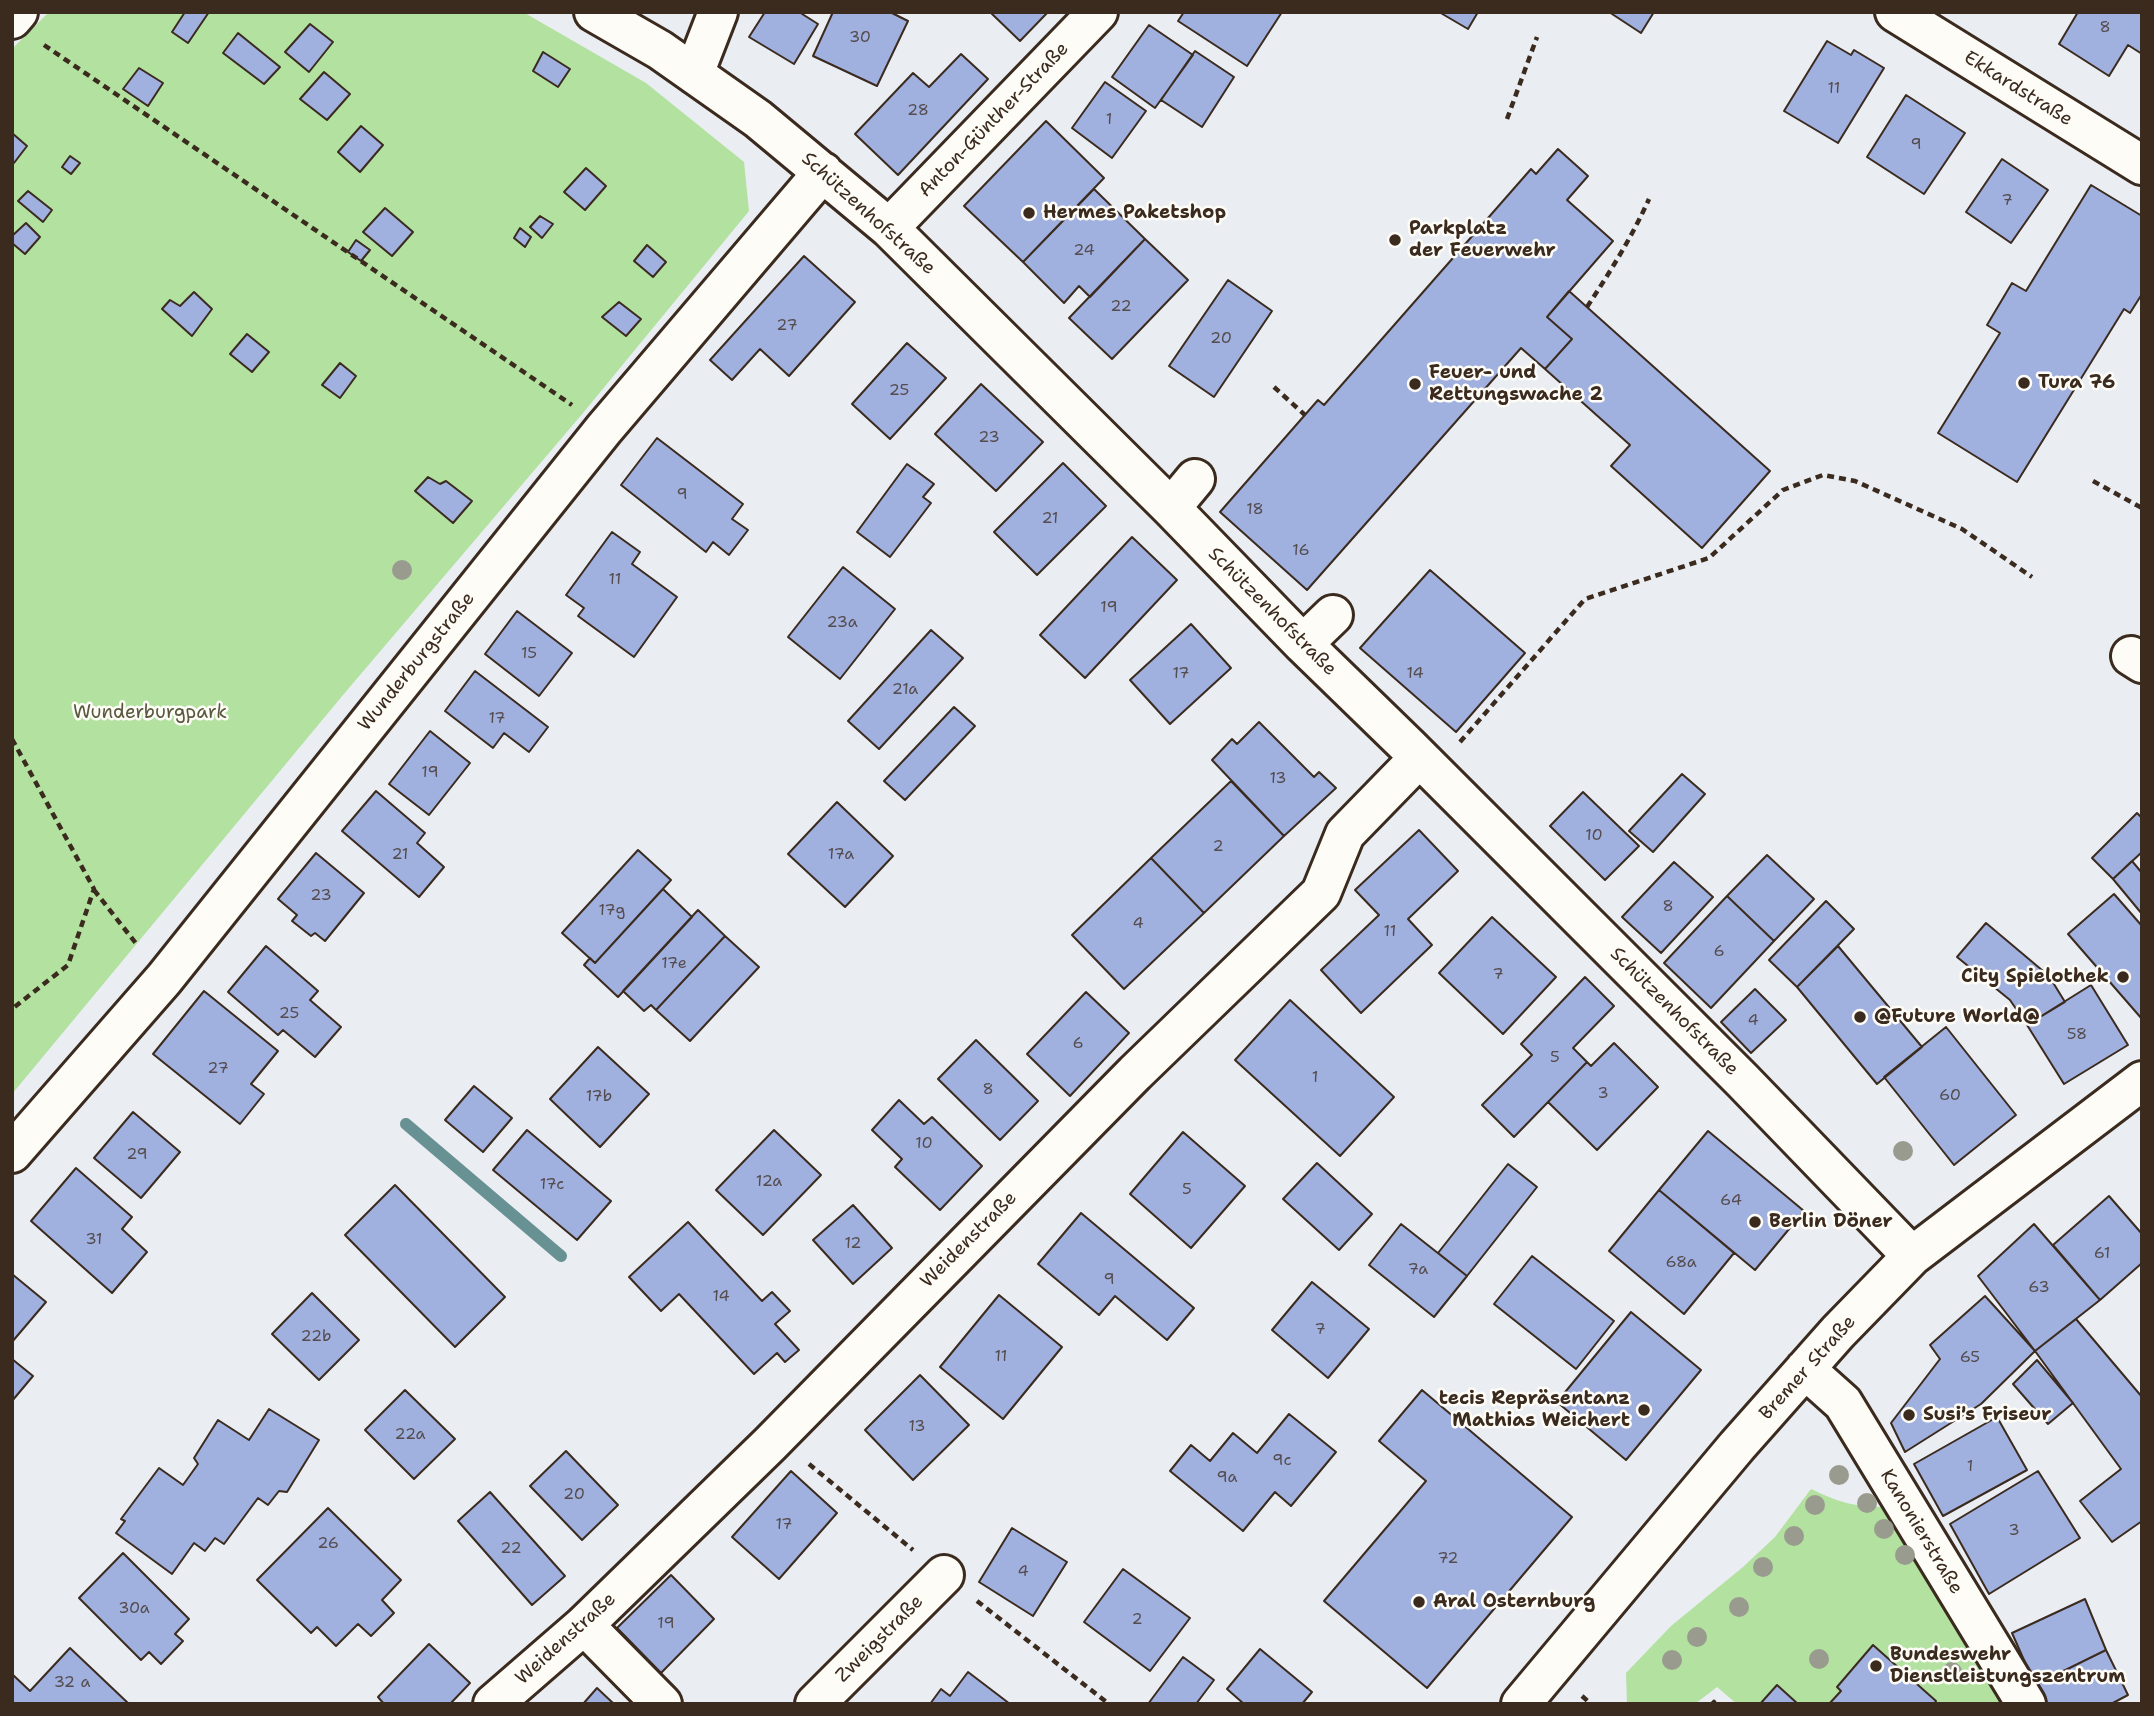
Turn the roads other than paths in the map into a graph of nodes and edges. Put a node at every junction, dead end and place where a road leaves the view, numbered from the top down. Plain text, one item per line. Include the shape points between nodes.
1 (594, 12) edge
2 (718, 12) edge
3 (1098, 12) edge
4 (1895, 12) edge
5 (694, 74) junction
6 (2142, 165) edge
7 (823, 172) junction
8 (890, 228) junction
9 (1195, 479) dead end
10 (1171, 508) junction
11 (1333, 615) dead end
12 (1303, 644) junction
13 (1427, 765) junction
14 (2142, 1081) edge
15 (12, 1153) edge
16 (1912, 1256) junction
17 (1805, 1369) junction
18 (944, 1575) road end
19 (584, 1625) junction
20 (493, 1704) edge
21 (663, 1704) edge
22 (815, 1704) edge
23 (1521, 1704) edge
24 (2026, 1704) edge

1 - 5 street, Schützenhofstraße
2 - 5 street
3 - 8 street, Anton-Günther-Straße
4 - 6 street, Ekkardstraße
5 - 7 street, Schützenhofstraße
7 - 8 street, Schützenhofstraße
7 - 15 street, Wunderburgstraße via 604,429 164,979
8 - 10 street, Schützenhofstraße
9 - 10 street
10 - 12 street, Schützenhofstraße
11 - 12 street
12 - 13 street, Schützenhofstraße
13 - 16 street, Schützenhofstraße
13 - 19 street, Weidenstraße via 1345,834 1321,893
14 - 16 street, Bremer Straße
16 - 17 street, Bremer Straße
17 - 23 street, Bremer Straße
17 - 24 street, Kanonierstraße via 1843,1403
18 - 22 street, Zweigstraße
19 - 20 street, Weidenstraße
19 - 21 street

